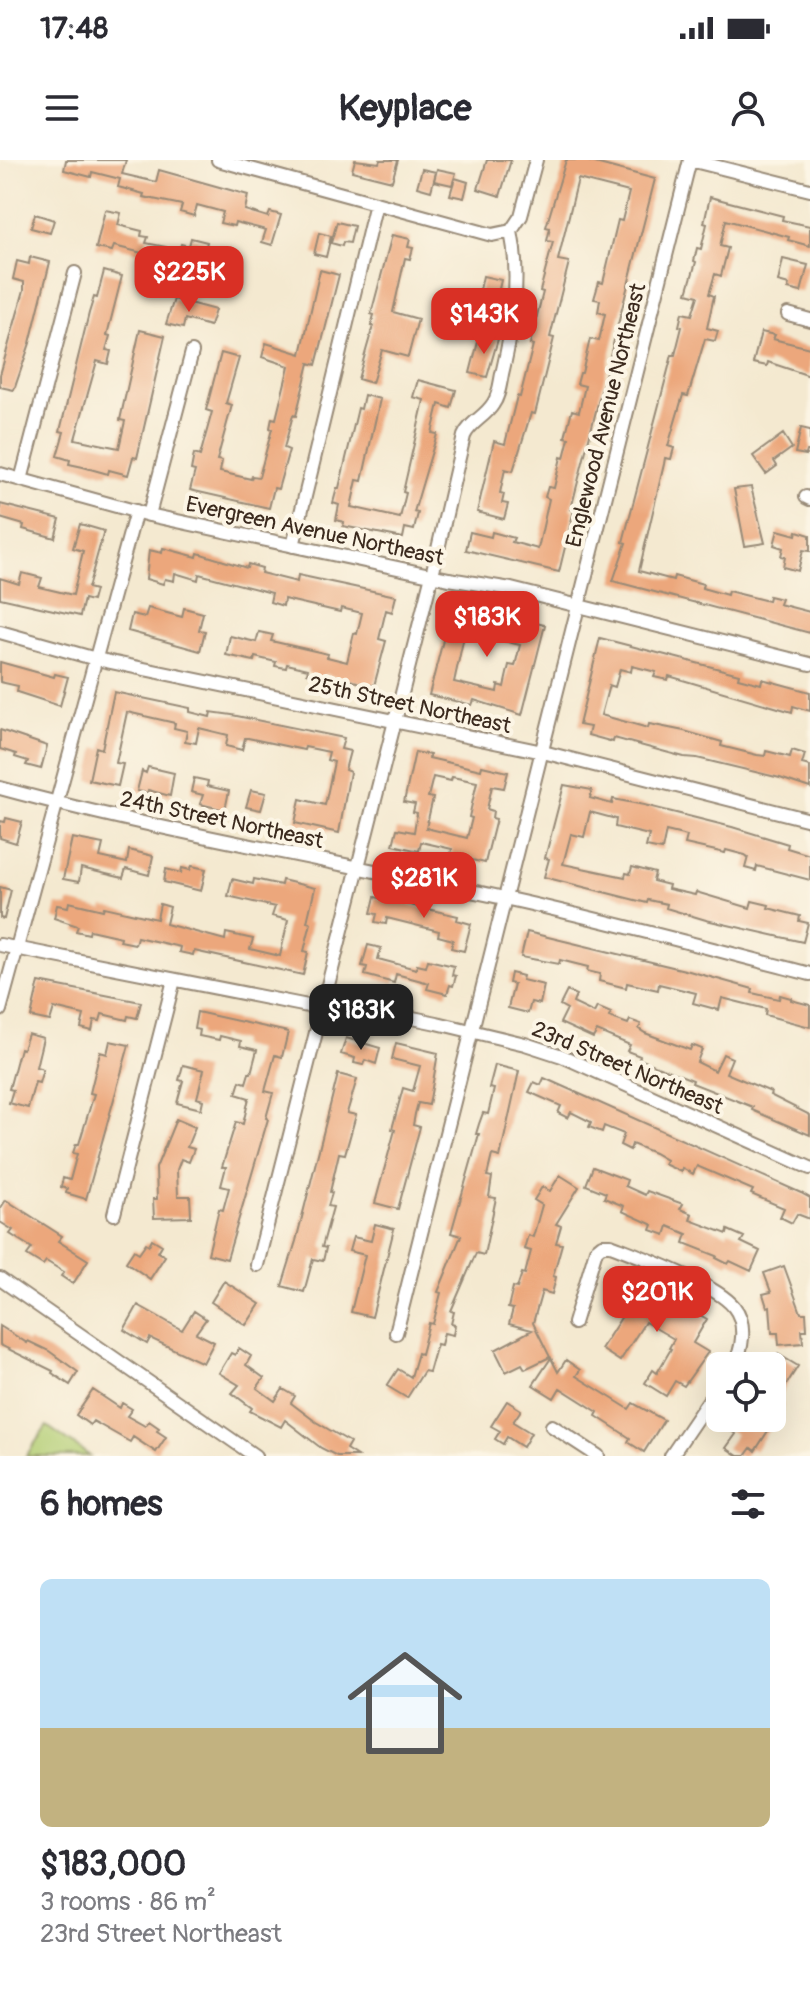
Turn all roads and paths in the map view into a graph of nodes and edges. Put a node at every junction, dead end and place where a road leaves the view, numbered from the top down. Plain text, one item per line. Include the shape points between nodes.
1 (218, 160) edge
2 (536, 160) edge
3 (690, 160) edge
4 (810, 190) edge
5 (376, 203) junction
6 (511, 231) junction
7 (75, 273) dead end
8 (788, 314) dead end
9 (810, 320) edge
10 (192, 352) dead end
11 (0, 474) edge
12 (21, 480) junction
13 (143, 513) junction
14 (293, 546) junction
15 (432, 575) junction
16 (577, 605) junction
17 (0, 632) edge
18 (96, 659) junction
19 (810, 664) edge
20 (395, 722) junction
21 (543, 752) junction
22 (0, 788) edge
23 (56, 803) junction
24 (810, 820) edge
25 (358, 869) junction
26 (505, 898) junction
27 (0, 945) edge
28 (16, 949) junction
29 (810, 974) edge
30 (174, 980) junction
31 (323, 1009) junction
32 (0, 1010) edge
33 (472, 1031) junction
34 (810, 1168) edge
35 (114, 1214) dead end
36 (257, 1265) dead end
37 (0, 1279) edge
38 (574, 1323) dead end
39 (396, 1333) dead end
40 (739, 1352) edge
41 (706, 1405) edge
42 (552, 1426) dead end
43 (255, 1456) edge
44 (598, 1456) edge
45 (671, 1456) edge

1 - 5 street
2 - 6 street via 521,216
3 - 4 street
3 - 16 street, Englewood Avenue Northeast
5 - 6 street via 492,235
5 - 14 street
6 - 15 street via 512,331 493,405 464,436
7 - 12 street
8 - 9 street
10 - 13 street
11 - 12 street, Evergreen Avenue Northeast
12 - 13 street, Evergreen Avenue Northeast
13 - 14 street, Evergreen Avenue Northeast
13 - 18 street
14 - 15 street, Evergreen Avenue Northeast
15 - 16 street, Evergreen Avenue Northeast
15 - 20 street
16 - 19 street, Evergreen Avenue Northeast
16 - 21 street, Englewood Avenue Northeast
17 - 18 street, 25th Street Northeast
18 - 20 street, 25th Street Northeast
18 - 23 street
20 - 21 street, 25th Street Northeast
20 - 25 street
21 - 24 street, 25th Street Northeast
21 - 26 street, Englewood Avenue Northeast
22 - 23 street, 24th Street Northeast
23 - 25 street, 24th Street Northeast
23 - 28 street
25 - 26 street, 24th Street Northeast
25 - 31 street
26 - 29 street, 24th Street Northeast
26 - 33 street, Englewood Avenue Northeast
27 - 28 street, 23rd Street Northeast
28 - 30 street, 23rd Street Northeast
28 - 32 street
30 - 31 street, 23rd Street Northeast
30 - 35 street
31 - 33 street, 23rd Street Northeast via 403,1016
31 - 36 street
33 - 34 street, 23rd Street Northeast via 562,1056
33 - 39 street, Englewood Avenue Northeast
37 - 43 street
38 - 40 street via 592,1259 602,1245 705,1286 735,1308 742,1326
41 - 45 street
42 - 44 street

